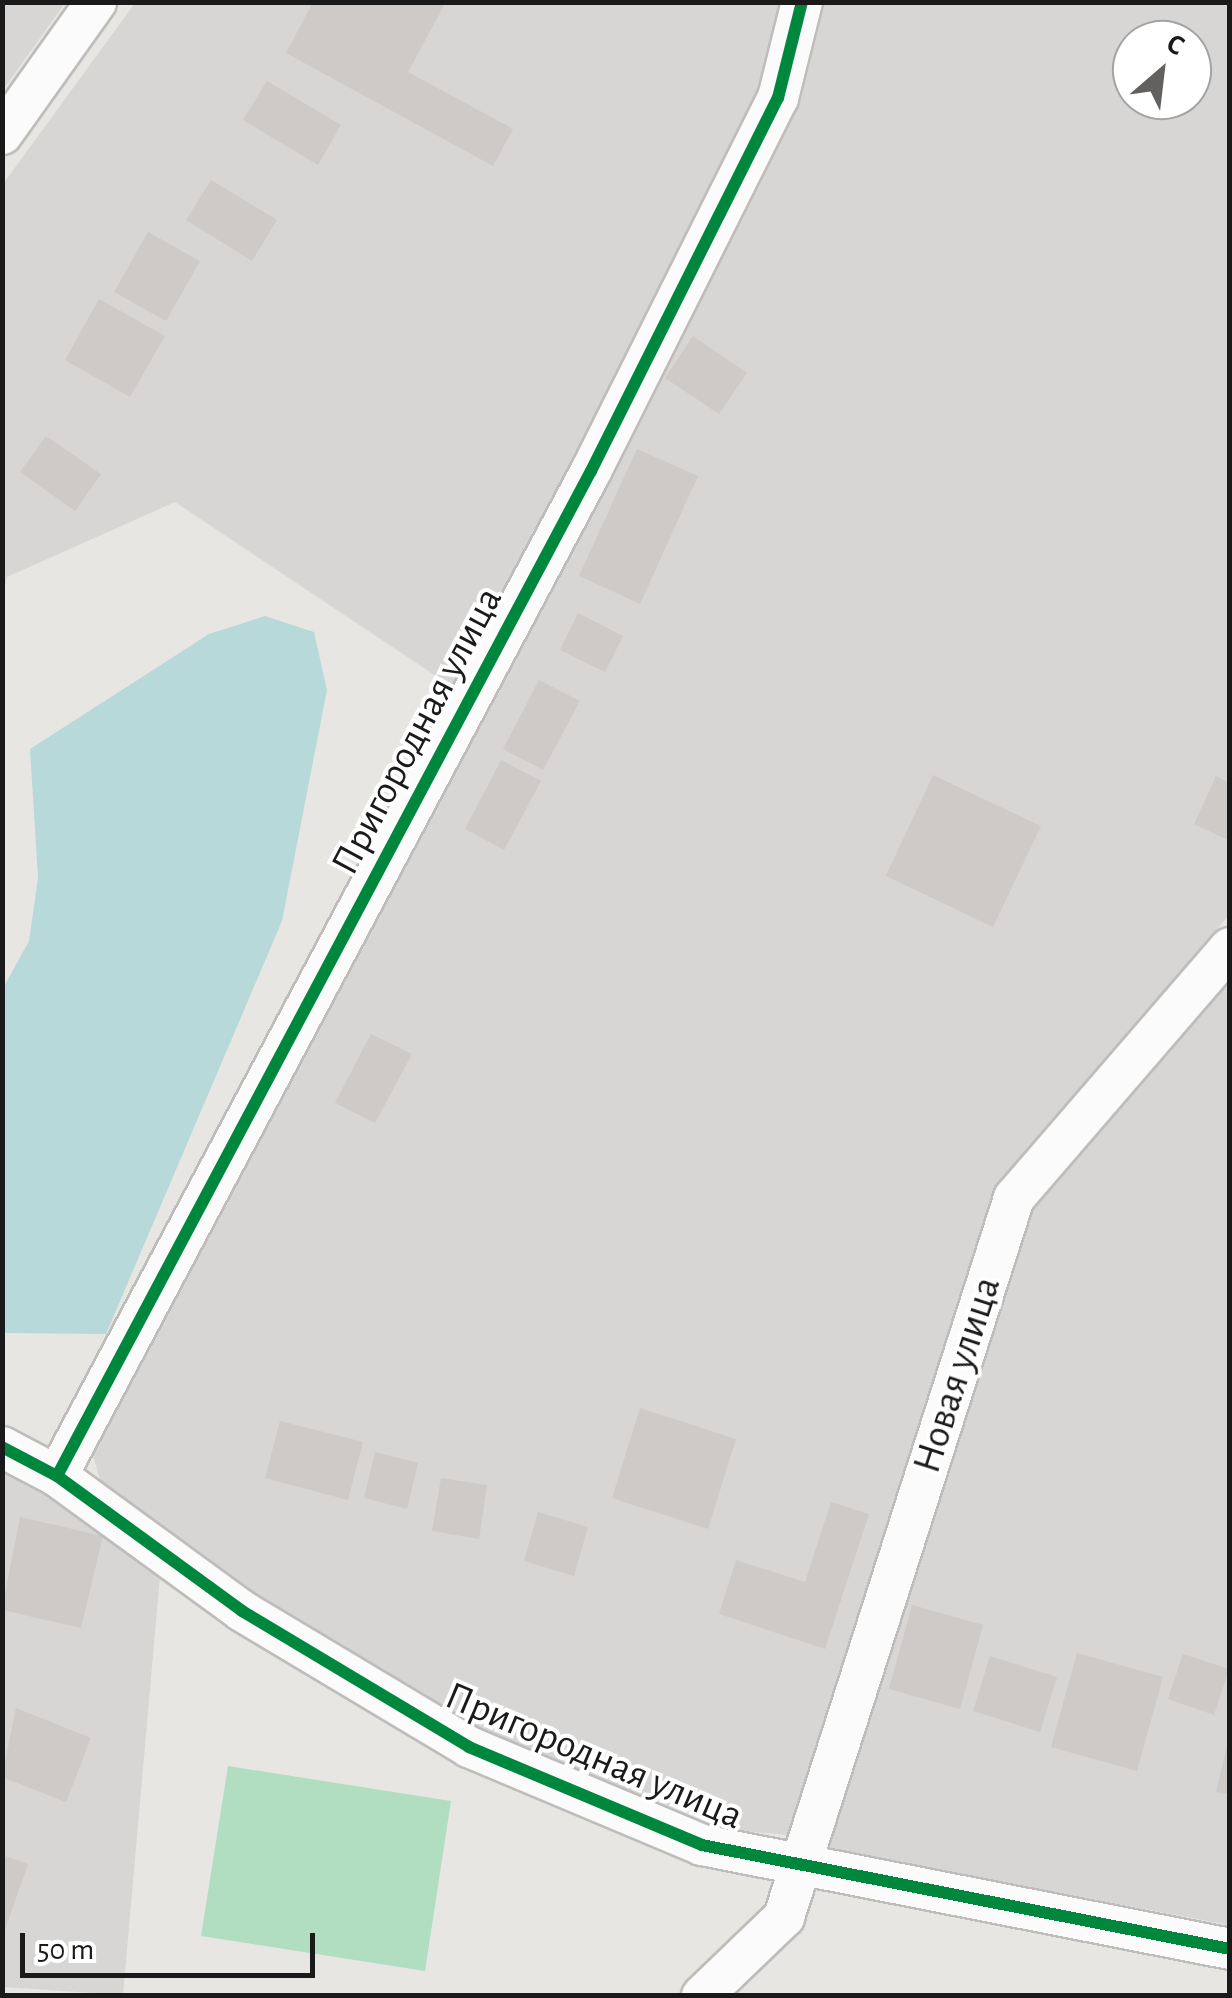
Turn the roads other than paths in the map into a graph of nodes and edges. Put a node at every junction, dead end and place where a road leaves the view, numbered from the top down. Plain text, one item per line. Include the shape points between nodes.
1 (96, 2) edge
2 (802, 2) edge
3 (2, 134) edge
4 (1230, 948) edge
5 (2, 1447) edge
6 (58, 1476) junction
7 (799, 1866) junction
8 (1230, 1949) edge
9 (702, 1996) edge

1 - 3 street
2 - 6 street, Пригородная улица via 778,98 592,471
4 - 7 street, Новая улица via 1014,1198
5 - 6 street, Пригородная улица
6 - 7 street, Пригородная улица via 242,1611 468,1747 702,1846
7 - 8 street, Пригородная улица
7 - 9 street, Новая улица via 784,1917

